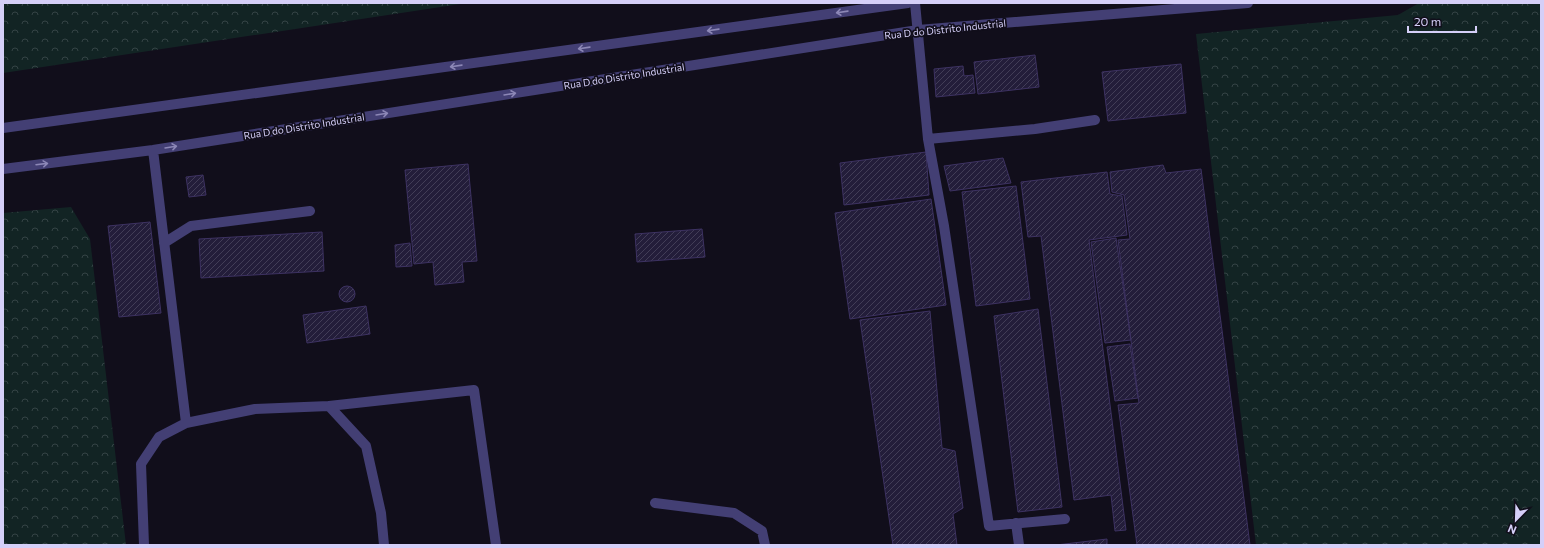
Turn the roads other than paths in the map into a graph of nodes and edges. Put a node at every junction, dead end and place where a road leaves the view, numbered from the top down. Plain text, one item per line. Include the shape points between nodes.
1 (908, 3) edge
2 (915, 3) edge
3 (1248, 3) edge
4 (918, 30) junction
5 (1095, 120) dead end
6 (3, 128) edge
7 (928, 139) junction
8 (153, 150) junction
9 (3, 169) edge
10 (310, 211) dead end
11 (164, 243) junction
12 (329, 406) junction
13 (186, 423) junction
14 (654, 503) dead end
15 (1065, 519) dead end
16 (1016, 523) junction
17 (144, 545) edge
18 (384, 545) edge
19 (496, 545) edge
20 (765, 545) edge
21 (1019, 545) edge

1 -> 6 street
2 - 4 street
3 - 4 street, Rua D do Distrito Industrial
4 - 7 street
8 -> 4 street, Rua D do Distrito Industrial
5 - 7 street via 1035,129
7 - 16 street via 944,226 989,526
9 -> 8 street, Rua D do Distrito Industrial
8 - 11 street
10 - 11 street via 191,226
11 - 13 street
12 - 13 street via 255,409
12 - 18 street via 366,446 381,513
12 - 19 street via 474,390
13 - 17 street via 159,437 141,464
14 - 20 street via 734,513 762,532
15 - 16 street
16 - 21 street

